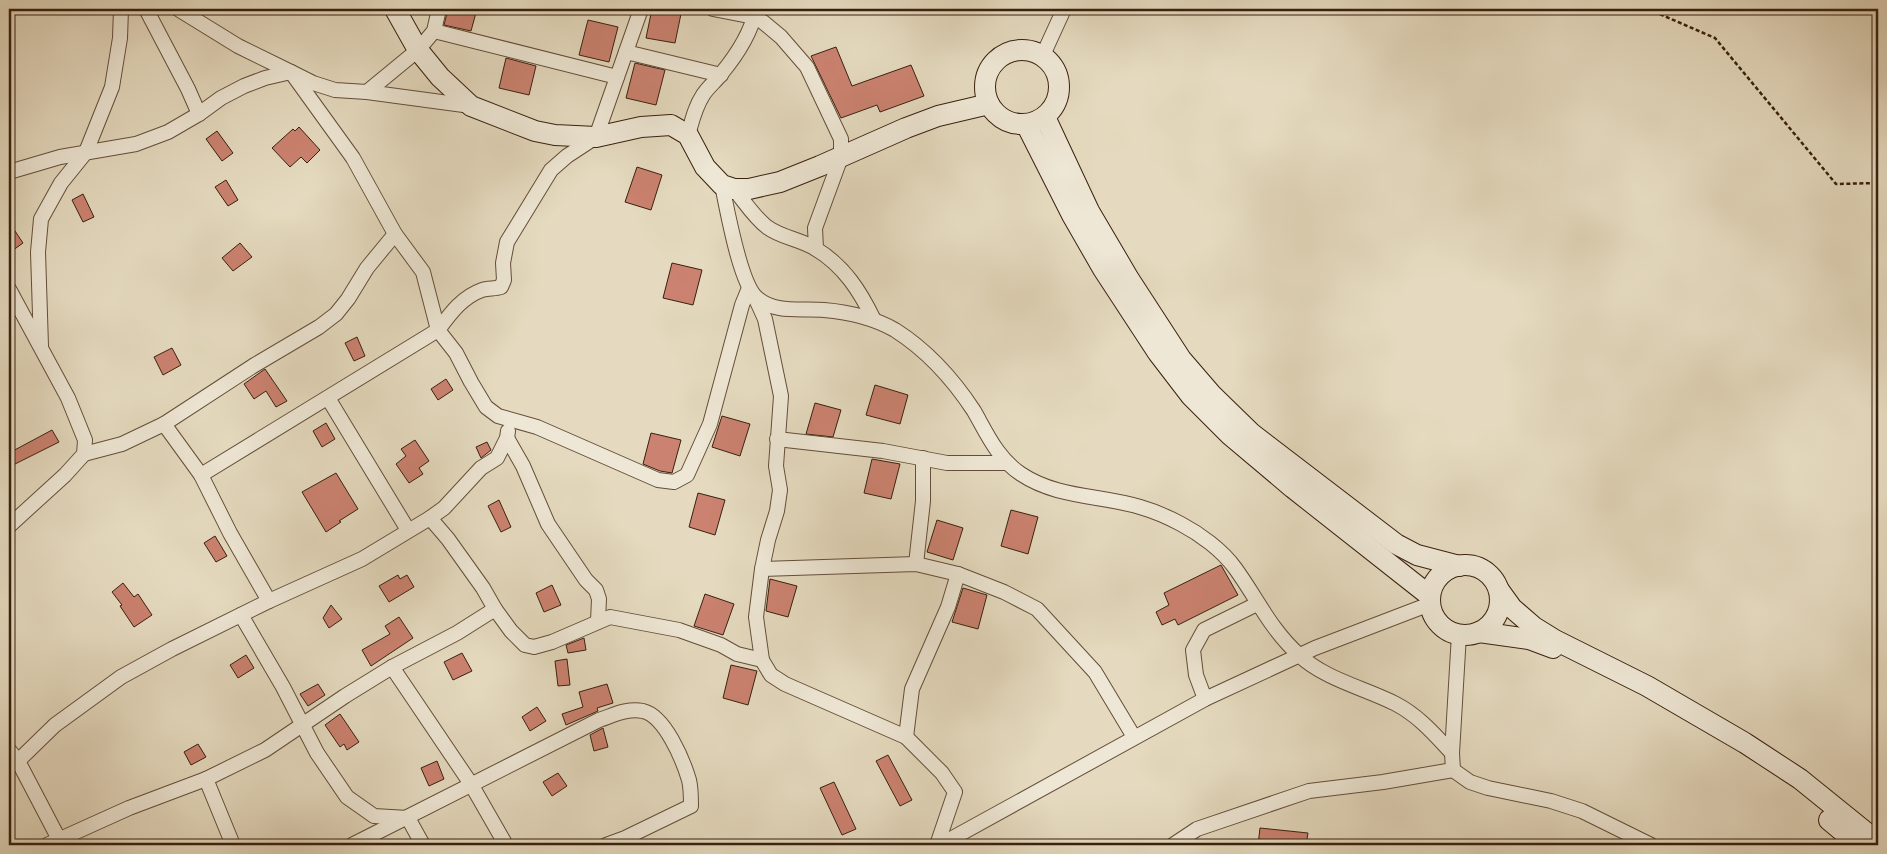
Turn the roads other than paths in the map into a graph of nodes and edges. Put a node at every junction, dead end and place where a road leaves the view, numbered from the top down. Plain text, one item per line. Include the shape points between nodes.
1 (121, 9) edge
2 (146, 9) edge
3 (178, 9) edge
4 (395, 9) edge
5 (439, 9) edge
6 (641, 9) edge
7 (714, 9) edge
8 (1064, 9) edge
9 (755, 13) edge
10 (434, 31) junction
11 (418, 50) junction
12 (626, 52) junction
13 (1043, 55) junction
14 (291, 72) junction
15 (721, 74) junction
16 (617, 77) junction
17 (367, 92) junction
18 (989, 104) junction
19 (471, 106) junction
20 (199, 114) junction
21 (1045, 117) junction
22 (1026, 124) junction
23 (688, 135) junction
24 (596, 137) junction
25 (86, 152) junction
26 (841, 157) junction
27 (9, 172) edge
28 (728, 187) junction
29 (395, 234) junction
30 (816, 249) junction
31 (752, 293) junction
32 (11, 296) edge
33 (874, 320) junction
34 (438, 330) junction
35 (41, 346) junction
36 (328, 398) junction
37 (510, 420) junction
38 (164, 424) junction
39 (507, 438) junction
40 (777, 439) junction
41 (84, 454) junction
42 (923, 458) junction
43 (1006, 463) junction
44 (201, 475) junction
45 (430, 518) junction
46 (9, 526) edge
47 (408, 530) junction
48 (916, 564) junction
49 (1460, 566) junction
50 (762, 569) junction
51 (958, 574) junction
52 (1499, 590) junction
53 (1430, 600) junction
54 (269, 601) junction
55 (1257, 604) junction
56 (495, 609) junction
57 (241, 615) junction
58 (598, 621) junction
59 (1479, 632) junction
60 (1459, 634) junction
61 (1298, 655) junction
62 (762, 660) junction
63 (392, 667) junction
64 (1205, 700) junction
65 (303, 725) junction
66 (906, 737) junction
67 (1134, 737) junction
68 (1452, 753) junction
69 (13, 755) edge
70 (1453, 770) junction
71 (206, 779) junction
72 (471, 784) junction
73 (408, 818) junction
74 (61, 842) edge
75 (1878, 842) edge
76 (47, 845) edge
77 (233, 845) edge
78 (352, 845) edge
79 (424, 845) edge
80 (506, 845) edge
81 (606, 845) edge
82 (939, 845) edge
83 (1172, 845) edge
84 (1651, 845) edge
85 (1859, 845) edge

1 - 25 street via 112,87
2 - 20 street
3 - 14 street via 238,46
4 - 11 street
5 - 10 street
6 - 12 street
7 - 9 street
8 - 13 street
9 - 15 street via 739,49
9 - 26 street via 807,67 841,139
10 - 11 street
10 - 16 street
11 - 17 street
11 - 19 street via 440,77
12 - 15 street
12 - 16 street
13 - 18 street via 1015,50 992,64 986,77 985,91
13 - 21 street via 1052,63 1060,86 1056,103
14 - 17 street via 335,90
14 - 20 street via 244,86
14 - 29 street via 353,158
15 - 23 street via 696,107
16 - 24 street
17 - 19 street
18 - 22 street via 998,116 1010,123
18 - 26 street via 930,119
19 - 24 street via 535,131
20 - 25 street via 168,132 136,144
21 - 22 street
21 - 49 street via 1089,211 1129,279 1181,359 1212,395 1252,433 1396,544 1417,555
22 - 53 street via 1103,269 1158,353 1191,396 1229,434
23 - 24 street via 671,125 660,125
23 - 28 street via 705,167
24 - 34 street via 551,170 507,242 501,287 469,296 456,306
25 - 27 street
25 - 35 street via 61,183 42,219 38,252
26 - 28 street via 780,182 748,189
26 - 30 street via 816,223
28 - 30 street via 765,225
28 - 31 street via 741,264
29 - 34 street via 422,272
29 - 38 street via 336,314
30 - 33 street via 848,275
31 - 33 street via 775,308 841,312
31 - 37 street via 742,305 710,424 687,474 674,482 658,480 538,426
31 - 40 street via 765,319 781,396
32 - 35 street
33 - 43 street via 899,333 932,358 962,394
34 - 36 street
34 - 37 street via 456,353 486,407
35 - 41 street via 81,426
36 - 44 street
36 - 47 street
37 - 39 street
38 - 41 street via 122,444
38 - 44 street
39 - 45 street via 497,458 481,468 444,508
39 - 58 street via 548,524 596,590
40 - 42 street
40 - 50 street via 776,466 780,490
41 - 46 street
42 - 43 street via 947,463
42 - 48 street via 923,501
43 - 55 street via 1022,475 1054,490 1139,506 1184,526 1210,543 1234,566
44 - 54 street
45 - 47 street
45 - 56 street
47 - 54 street via 362,558
48 - 50 street
48 - 51 street
49 - 52 street via 1484,571
49 - 53 street via 1446,571 1435,582
50 - 62 street via 756,617
51 - 66 street via 948,607 912,690
51 - 67 street via 1036,609 1095,672
52 - 59 street via 1497,615
52 - 75 street via 1512,608 1534,627 1647,686 1745,743 1800,779
53 - 60 street via 1439,623
53 - 61 street
54 - 57 street
55 - 61 street via 1271,626
55 - 64 street via 1204,630 1193,650 1196,675
56 - 58 street via 525,645 534,647
56 - 63 street
57 - 65 street
57 - 69 street via 121,677
58 - 62 street via 610,617 679,630 737,654
59 - 60 street
59 - 85 street via 1529,639 1552,647 1615,680 1743,754 1791,787
60 - 68 street
61 - 64 street
61 - 68 street via 1314,667 1397,705 1420,720
62 - 66 street via 771,675 785,684
63 - 65 street
63 - 72 street
64 - 67 street
65 - 71 street via 265,750
65 - 73 street via 317,753 347,797 374,816
66 - 82 street via 942,773 955,792
67 - 82 street
68 - 70 street
69 - 74 street
70 - 83 street via 1309,791 1197,829
70 - 84 street via 1470,782 1488,788 1582,811
71 - 74 street via 129,808
71 - 77 street
72 - 73 street
72 - 80 street
72 - 81 street via 599,720 626,710 645,712 658,719 677,748 689,781 691,806
73 - 78 street
73 - 79 street
74 - 76 street

